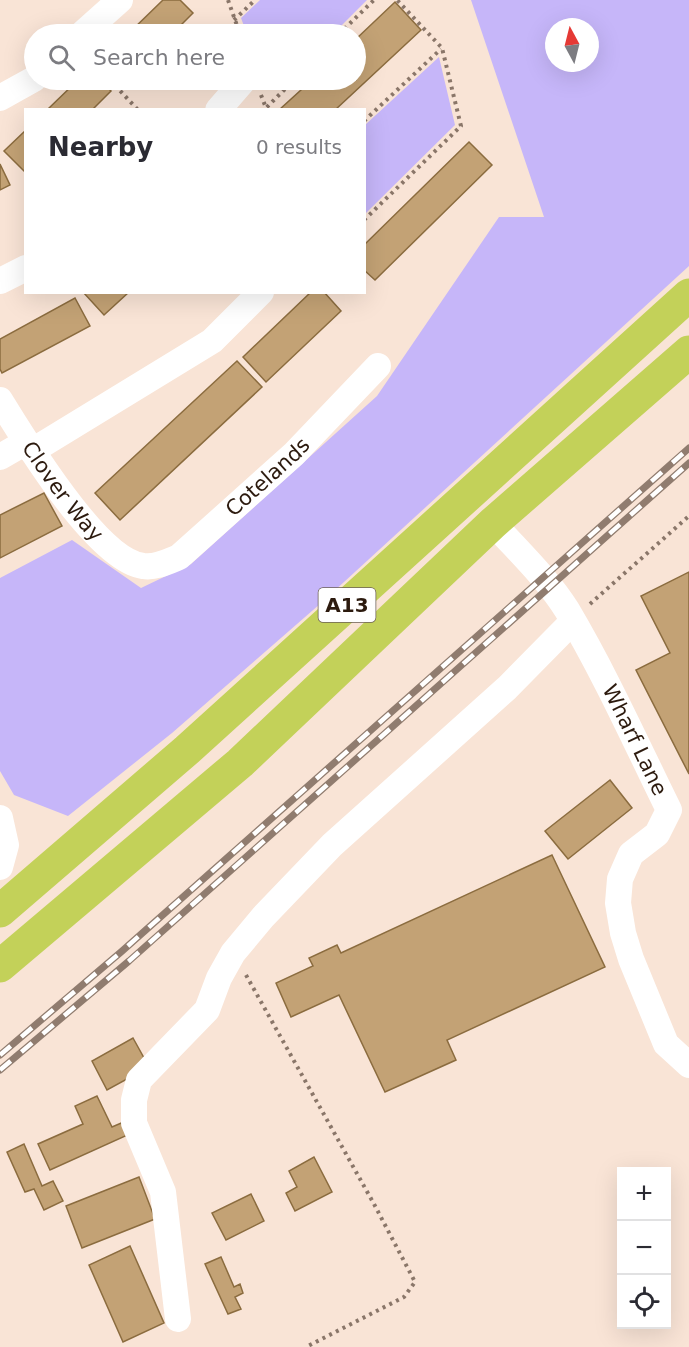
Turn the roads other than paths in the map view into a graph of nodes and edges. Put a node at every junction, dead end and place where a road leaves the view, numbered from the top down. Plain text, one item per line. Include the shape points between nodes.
1 (120, 0) edge
2 (93, 24) edge
3 (24, 85) edge
4 (244, 90) edge
5 (0, 98) edge
6 (221, 108) edge
7 (24, 269) edge
8 (0, 281) edge
9 (259, 294) edge
10 (689, 295) edge
11 (689, 352) edge
12 (378, 366) dead end
13 (0, 400) edge
14 (29, 447) junction
15 (0, 457) edge
16 (493, 523) junction
17 (142, 566) joint
18 (573, 621) junction
19 (0, 818) edge
20 (3, 856) edge
21 (0, 911) edge
22 (0, 966) edge
23 (689, 1065) edge
24 (178, 1319) dead end

1 - 2 street
3 - 5 street
4 - 6 street
7 - 8 street
9 - 14 street via 212,341
10 - 21 highway, A13 via 187,750
11 - 16 highway, A13
12 - 17 street, Cotelands via 294,454 179,557 159,565
13 - 14 street, Clover Way
14 - 15 street
14 - 17 street, Clover Way via 104,542
16 - 18 street, Wharf Lane via 543,578
16 - 22 highway, A13 via 240,763
18 - 23 street, Wharf Lane via 669,810 657,834 631,854 620,879 618,903 631,959 666,1044
18 - 24 street via 507,688 332,845 263,917 233,953 207,1010 139,1080 134,1123 163,1192
19 - 20 street

